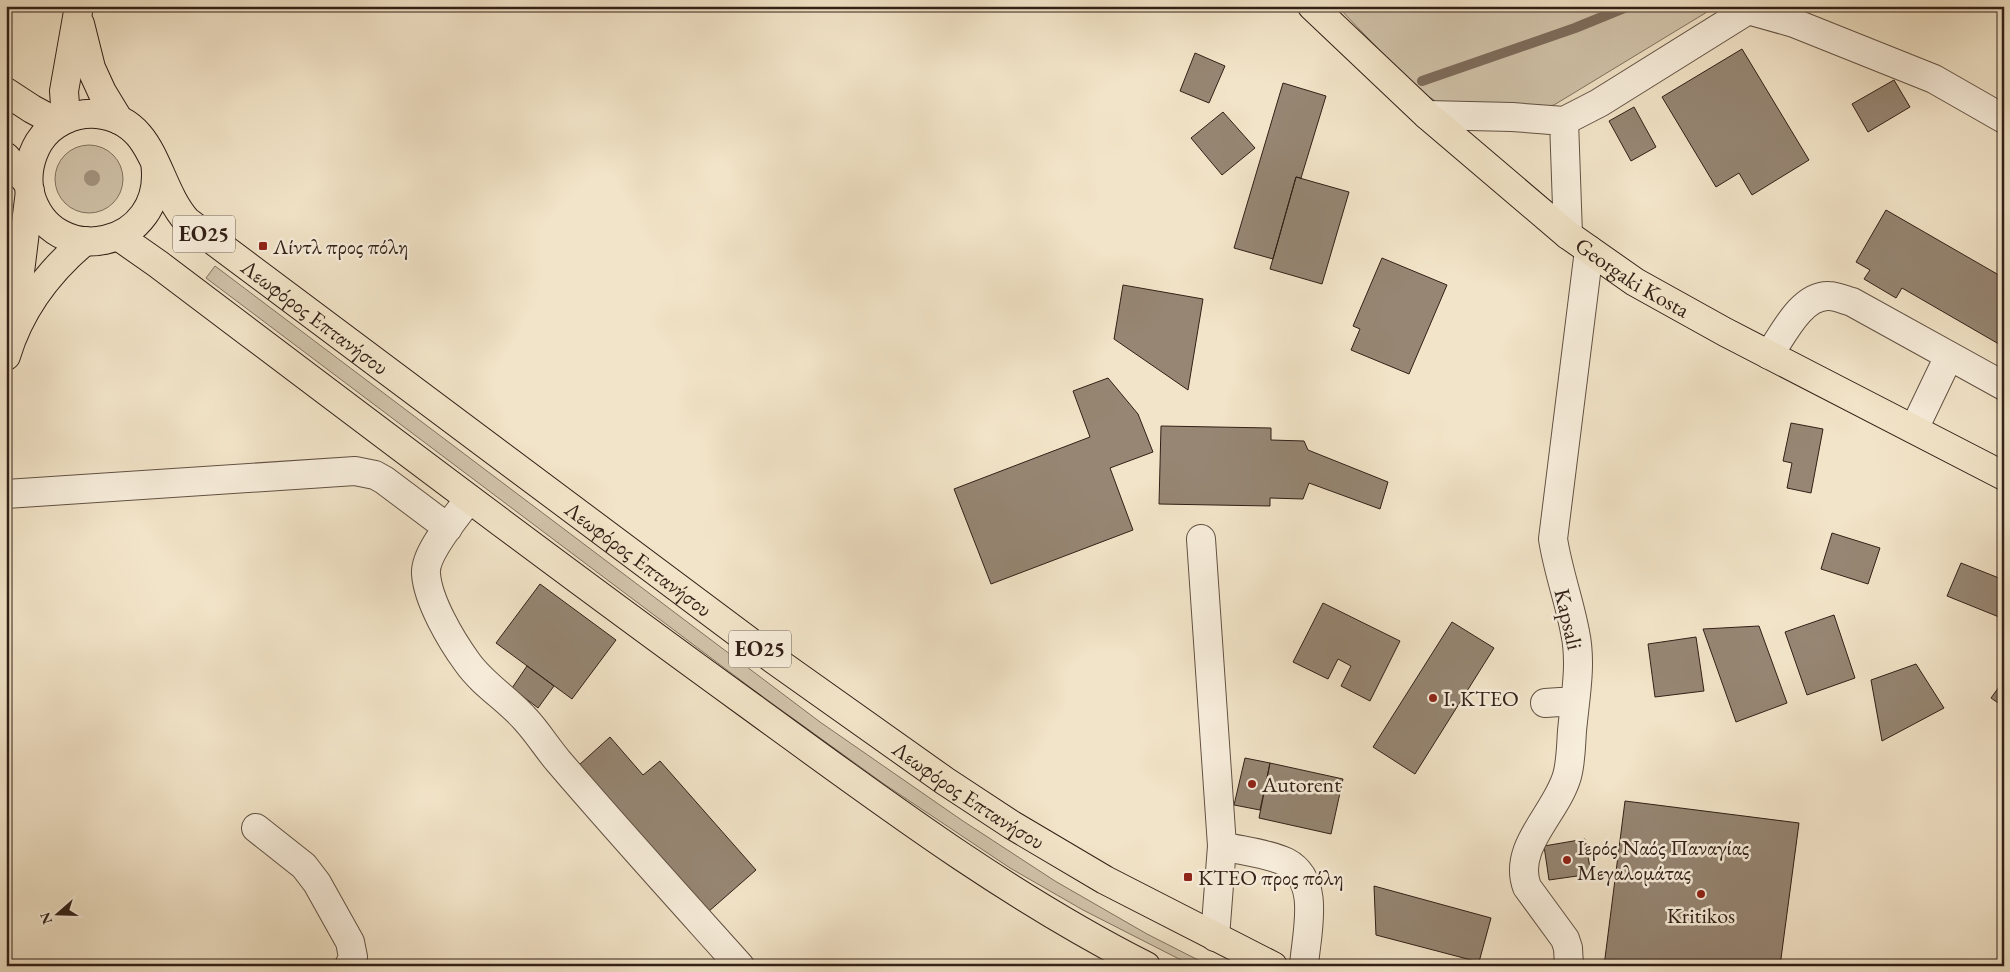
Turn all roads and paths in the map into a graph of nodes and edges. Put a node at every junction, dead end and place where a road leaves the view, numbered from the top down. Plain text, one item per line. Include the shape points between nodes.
1 (1312, 6) edge
2 (79, 11) edge
3 (6, 92) edge
4 (1427, 115) junction
5 (2004, 119) edge
6 (119, 120) junction
7 (62, 121) junction
8 (1564, 121) junction
9 (154, 162) junction
10 (17, 172) edge
11 (118, 236) junction
12 (85, 241) junction
13 (1579, 242) junction
14 (10, 344) edge
15 (1769, 355) junction
16 (1949, 356) junction
17 (2004, 386) edge
18 (1914, 429) junction
19 (2004, 476) edge
20 (6, 494) edge
21 (469, 500) junction
22 (448, 528) junction
23 (1201, 539) dead end
24 (1574, 701) junction
25 (1545, 703) dead end
26 (256, 828) dead end
27 (1222, 846) junction
28 (1215, 937) junction
29 (349, 966) edge
30 (740, 966) edge
31 (1146, 966) edge
32 (1273, 966) edge
33 (1304, 966) edge
34 (1569, 966) edge

1 - 4 main road, Georgaki Kosta
2 - 6 main road via 91,68
2 - 7 main road via 64,91
3 - 7 main road via 32,109
4 - 8 street
4 - 13 main road, Georgaki Kosta
5 - 8 street via 1934,79 1794,23 1748,10 1599,103
6 - 7 main road, Λεωφόρος Επτανήσου / ΕΟ25 via 91,114
6 - 9 main road, Λεωφόρος Επτανήσου / ΕΟ25 via 145,142
7 - 10 main road via 45,135 34,150 29,166
8 - 13 street, Kapsali
9 - 11 main road, Λεωφόρος Επτανήσου via 156,182 147,212
9 - 28 main road, Λεωφόρος Επτανήσου / ΕΟ25 via 171,199 187,221 781,665 1012,825 1105,880
10 - 12 main road, Λεωφόρος Επτανήσου via 35,207 47,222 66,236
10 - 14 main road via 26,233
11 - 12 main road, Λεωφόρος Επτανήσου via 96,242
11 - 21 main road, ΕΟ25
12 - 14 main road via 32,299
13 - 15 main road, Georgaki Kosta via 1635,282
13 - 24 street, Kapsali via 1553,539 1576,640 1578,658
15 - 16 street via 1802,306 1814,298 1829,296 1852,302
15 - 18 main road, Georgaki Kosta
16 - 17 street
16 - 18 street
18 - 19 main road, Georgaki Kosta
20 - 22 street via 355,471 384,480
21 - 22 street
21 - 31 main road, ΕΟ25 via 922,829 1064,922
22 - 30 street via 425,571 432,599 468,664 526,720 563,767
23 - 27 street
24 - 25 street
24 - 34 street, Kapsali via 1567,776 1556,802 1529,846 1523,866 1527,887 1565,939
26 - 29 street via 304,866 317,883 350,942 353,957
27 - 28 street
27 - 33 street via 1276,858 1297,871 1304,881 1309,905
28 - 32 main road, Λεωφόρος Επτανήσου / ΕΟ25

